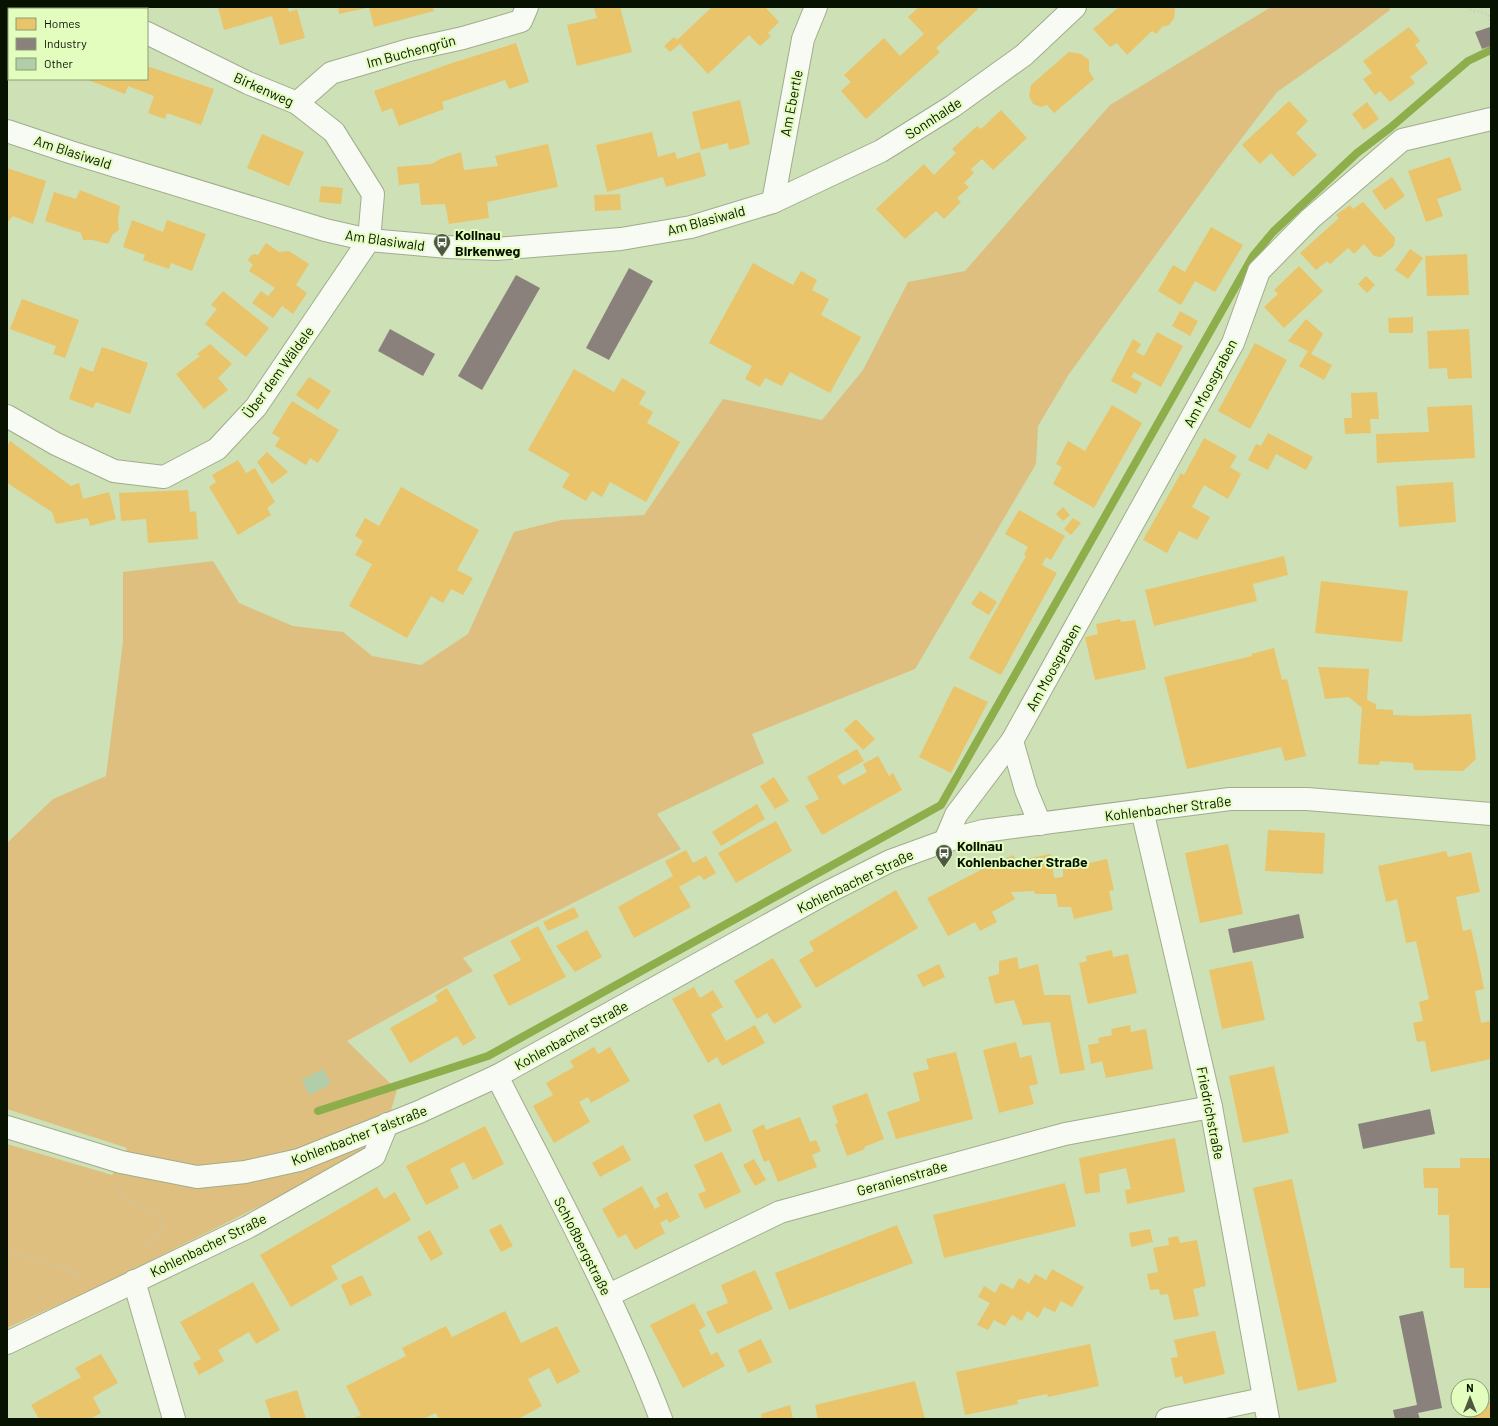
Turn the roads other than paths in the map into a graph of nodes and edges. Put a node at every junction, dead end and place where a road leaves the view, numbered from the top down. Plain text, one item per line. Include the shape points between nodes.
1 (527, 7) edge
2 (816, 7) edge
3 (1075, 7) edge
4 (148, 33) edge
5 (297, 103) junction
6 (1491, 119) edge
7 (7, 131) edge
8 (773, 202) junction
9 (370, 240) junction
10 (7, 416) edge
11 (1012, 741) junction
12 (1142, 810) junction
13 (1491, 814) edge
14 (1040, 824) junction
15 (946, 841) junction
16 (497, 1076) junction
17 (1211, 1107) junction
18 (386, 1124) junction
19 (7, 1127) edge
20 (134, 1281) junction
21 (609, 1295) junction
22 (7, 1343) edge
23 (1266, 1409) edge
24 (174, 1419) edge
25 (660, 1419) edge
26 (1167, 1419) edge

1 - 5 street, Im Buchengrün via 521,21 331,73
2 - 8 street, Am Ebertle via 803,39
3 - 8 street, Sonnhalde via 1024,55 953,106 881,151
4 - 5 street, Birkenweg
5 - 9 street, Birkenweg via 334,132 373,194
6 - 11 street, Am Moosgraben via 1402,140 1310,219 1259,270 1233,343
7 - 9 street, Am Blasiwald via 324,230
8 - 9 street, Am Blasiwald via 691,227 621,239 496,249
9 - 10 street, Über dem Wäldele via 256,407 217,449 164,477 114,471 56,444
11 - 14 street via 1026,790
11 - 15 street, Am Moosgraben via 956,815
12 - 13 street, Kohlenbacher Straße via 1230,800 1307,799
12 - 14 street, Kohlenbacher Straße
12 - 17 street, Friedrichstraße
14 - 15 street, Kohlenbacher Straße via 983,831
15 - 16 street, Kohlenbacher Straße via 890,861 824,894
16 - 18 street, Kohlenbacher Talstraße via 419,1112
16 - 21 street, Schloßbergstraße
17 - 21 street, Geranienstraße via 1065,1134 780,1212
17 - 23 street, Friedrichstraße
18 - 19 street, Kohlenbacher Talstraße via 299,1160 245,1172 197,1177 121,1162
18 - 20 street, Kohlenbacher Straße via 374,1156 248,1227
20 - 22 street, Kohlenbacher Straße
20 - 24 street
21 - 25 street, Schloßbergstraße via 640,1363
23 - 26 street

